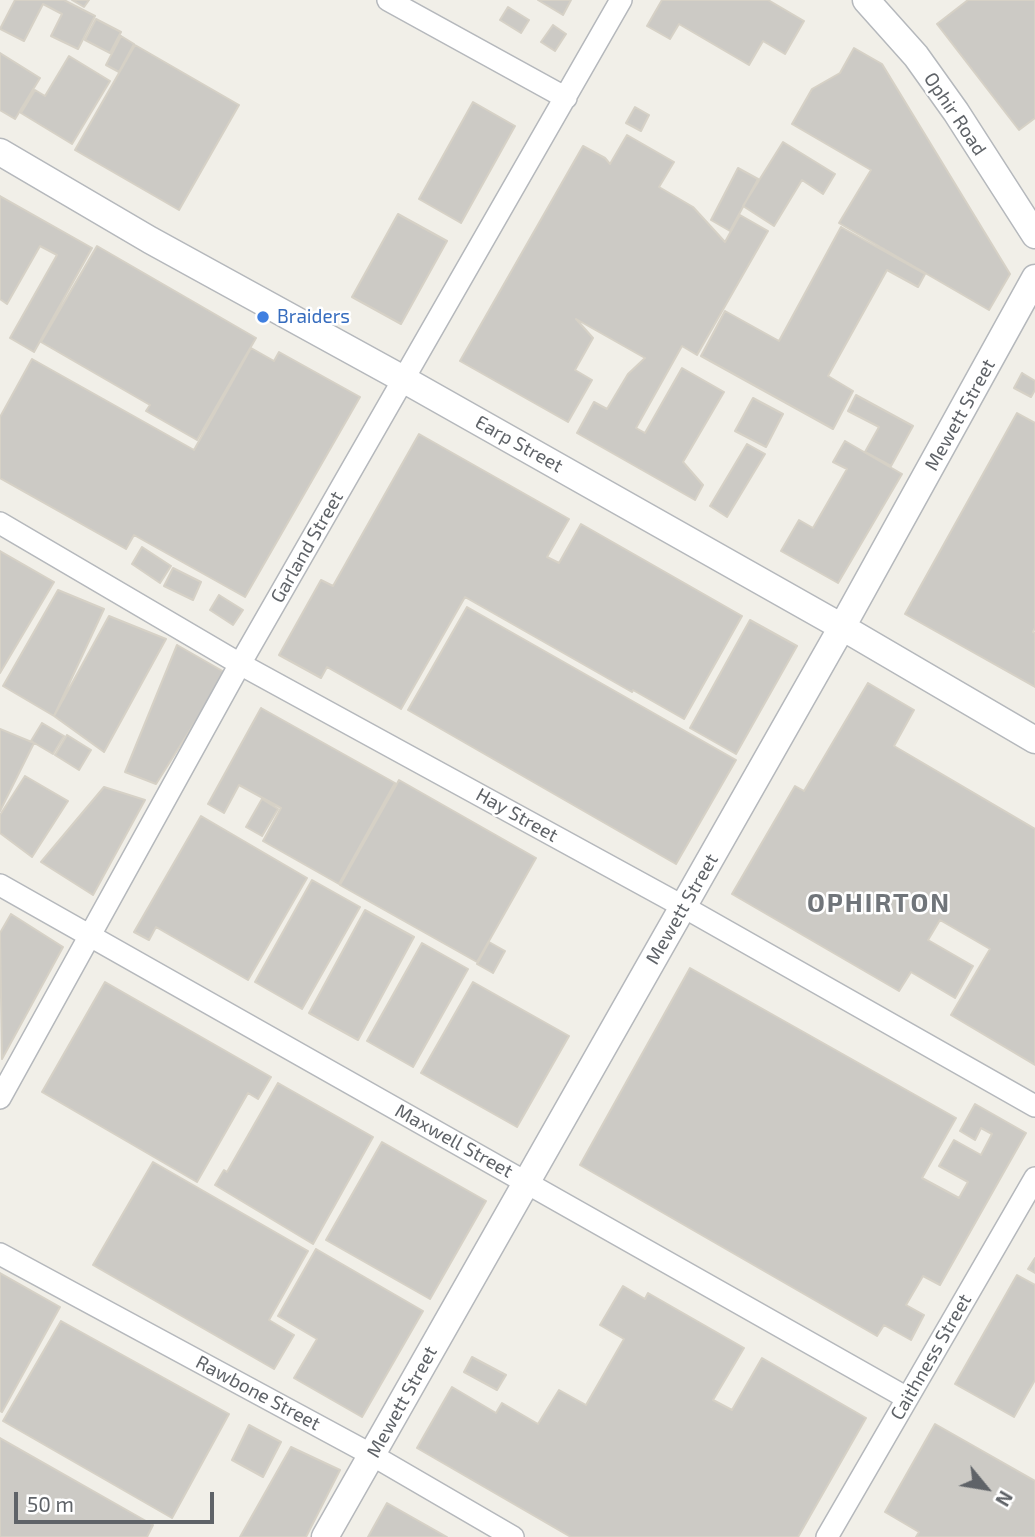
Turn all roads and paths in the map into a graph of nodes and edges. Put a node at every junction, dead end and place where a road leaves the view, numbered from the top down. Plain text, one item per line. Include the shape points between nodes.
1 (388, 0) edge
2 (621, 0) edge
3 (866, 0) edge
4 (566, 98) junction
5 (0, 152) edge
6 (1035, 235) edge
7 (1035, 278) edge
8 (403, 379) junction
9 (0, 523) edge
10 (842, 627) junction
11 (240, 664) junction
12 (1035, 740) edge
13 (0, 885) edge
14 (684, 907) junction
15 (89, 936) junction
16 (0, 1098) edge
17 (1035, 1106) edge
18 (1035, 1178) edge
19 (526, 1182) junction
20 (0, 1254) edge
21 (907, 1398) junction
22 (372, 1455) junction
23 (325, 1537) edge
24 (513, 1537) edge
25 (827, 1537) edge

1 - 4 street
2 - 4 street, Garland Street
3 - 6 street, Ophir Road via 924,67
4 - 8 street, Garland Street
5 - 8 street, Earp Street via 149,240
7 - 10 street, Mewett Street
8 - 10 street, Earp Street
8 - 11 street, Garland Street
9 - 11 street, Hay Street
10 - 12 street, Earp Street
10 - 14 street, Mewett Street
11 - 14 street, Hay Street
11 - 15 street, Garland Street
13 - 15 street, Maxwell Street
14 - 17 street, Hay Street
14 - 19 street, Mewett Street
15 - 16 street, Garland Street
15 - 19 street, Maxwell Street
18 - 21 street, Caithness Street
19 - 21 street, Maxwell Street
19 - 22 street, Mewett Street
20 - 22 street, Rawbone Street
21 - 25 street, Caithness Street
22 - 23 street, Mewett Street
22 - 24 street, Rawbone Street

